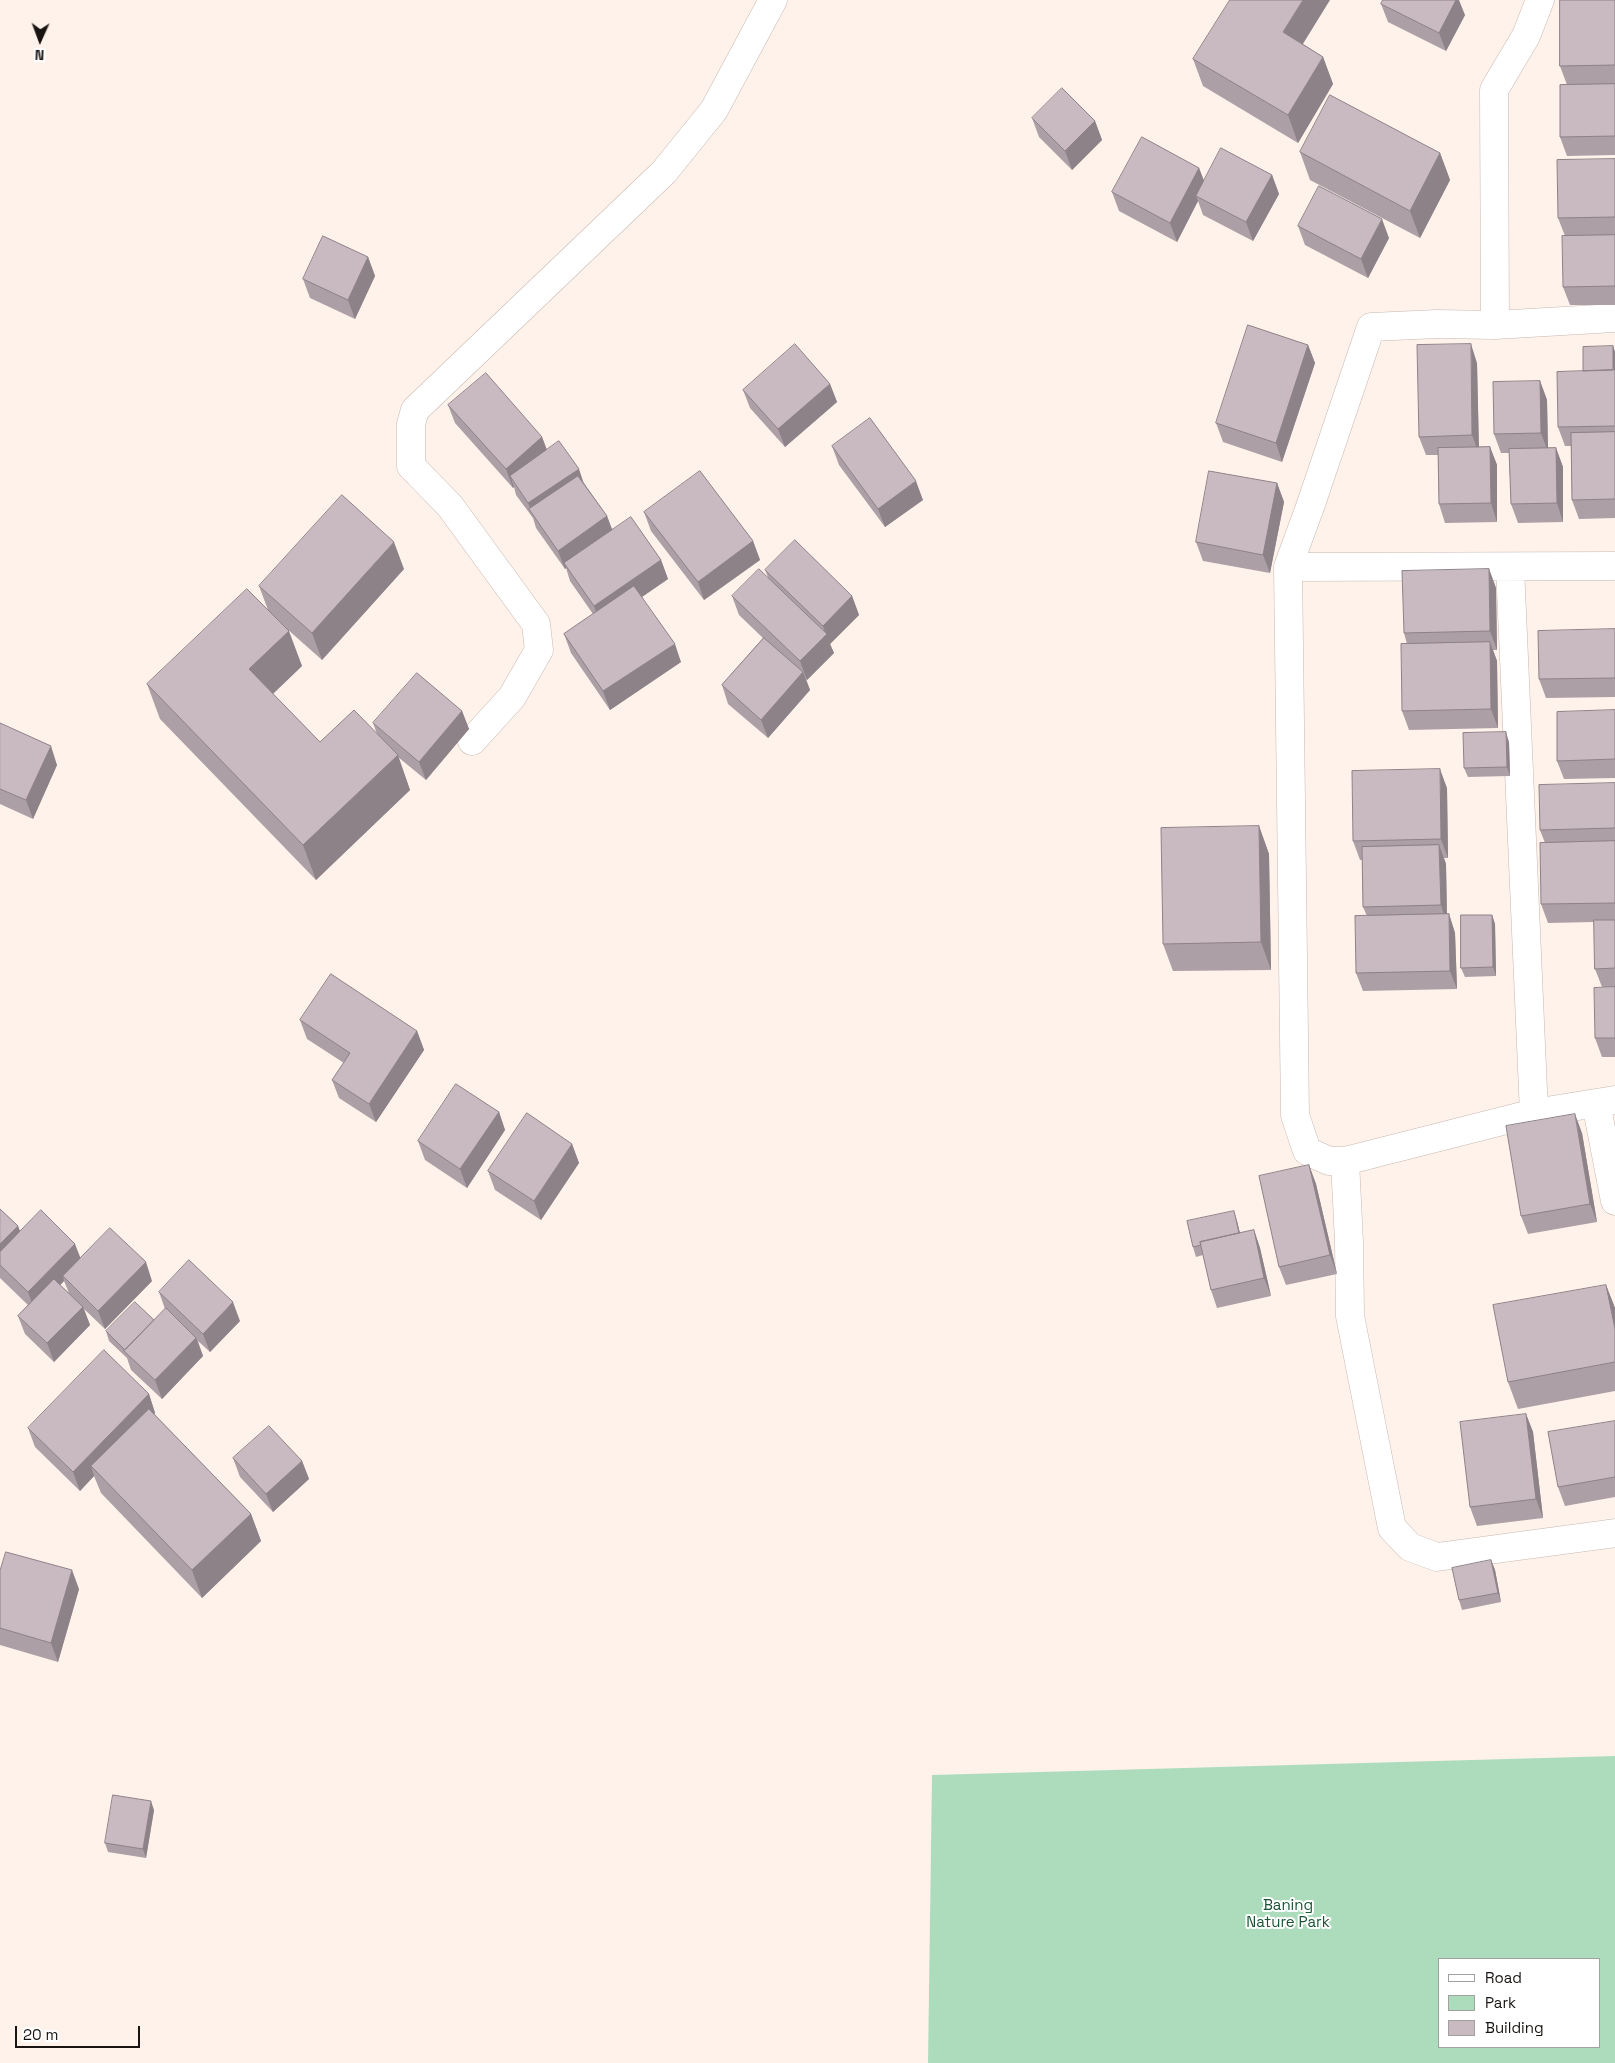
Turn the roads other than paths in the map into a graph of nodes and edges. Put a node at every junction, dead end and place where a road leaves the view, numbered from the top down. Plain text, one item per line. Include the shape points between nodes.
1 (773, 0) edge
2 (1540, 0) edge
3 (1615, 318) edge
4 (1495, 325) junction
5 (1615, 566) edge
6 (1288, 567) junction
7 (1510, 567) junction
8 (472, 741) dead end
9 (1605, 1102) edge
10 (1534, 1113) junction
11 (1345, 1161) junction
12 (1615, 1201) edge
13 (1615, 1533) edge

1 - 8 street via 714,110 664,172 415,410 411,424 411,466 450,506 536,624 540,650 512,697
2 - 4 street via 1526,36 1494,90
3 - 4 street
4 - 6 street via 1371,326
5 - 7 street
6 - 7 street
6 - 11 street via 1295,1115 1307,1151 1329,1160
7 - 10 street
9 - 10 street
9 - 12 street
10 - 11 street
11 - 13 street via 1350,1316 1392,1528 1410,1547 1437,1556

